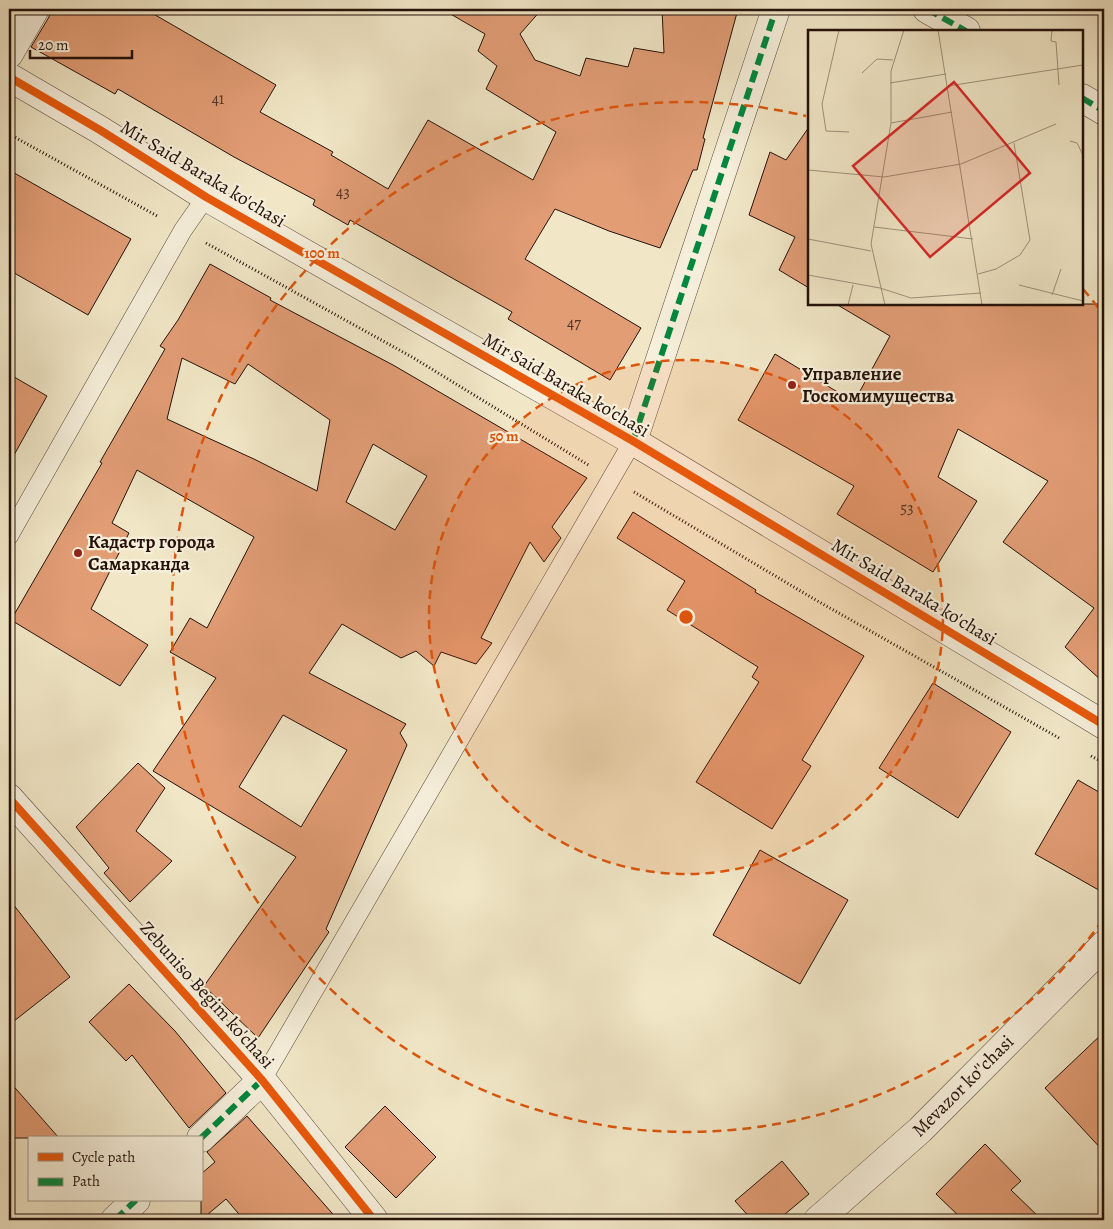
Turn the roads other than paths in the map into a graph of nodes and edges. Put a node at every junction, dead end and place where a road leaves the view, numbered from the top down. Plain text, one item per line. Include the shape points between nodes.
1 (35, 9) edge
2 (776, 9) edge
3 (927, 9) edge
4 (964, 30) edge
5 (9, 54) edge
6 (9, 78) edge
7 (1083, 99) edge
8 (1104, 111) edge
9 (206, 197) junction
10 (633, 441) junction
11 (9, 536) edge
12 (1104, 724) edge
13 (9, 798) edge
14 (1104, 946) edge
15 (262, 1080) junction
16 (202, 1137) edge
17 (134, 1202) edge
18 (115, 1220) edge
19 (374, 1220) edge
20 (818, 1220) edge

1 - 5 street
2 - 10 street
3 - 4 street
6 - 9 street, Mir Said Baraka ko'chasi via 100,130
7 - 8 street
9 - 10 street, Mir Said Baraka ko'chasi
9 - 11 lane via 182,230
10 - 12 street, Mir Said Baraka ko'chasi
10 - 15 lane
13 - 15 street, Zebuniso Begim ko'chasi
14 - 20 street, Mevazor ko''chasi via 920,1130
15 - 16 street
15 - 19 street, Zebuniso Begim ko'chasi
17 - 18 street

